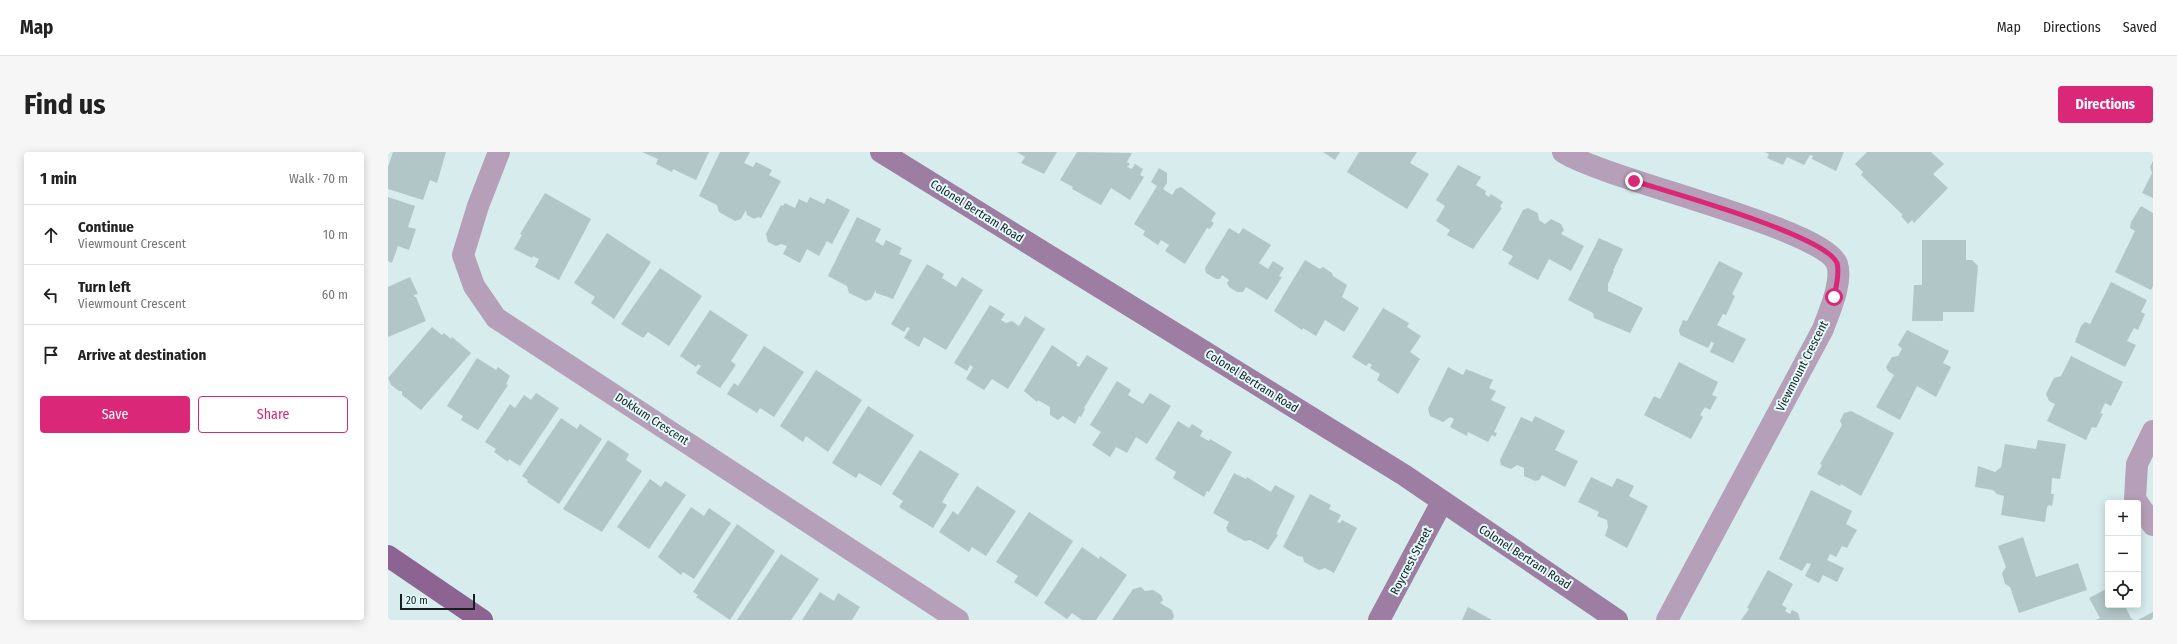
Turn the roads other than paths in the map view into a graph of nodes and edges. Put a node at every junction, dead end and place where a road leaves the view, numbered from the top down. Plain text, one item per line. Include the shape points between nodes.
1 (499, 152) edge
2 (881, 152) edge
3 (1562, 152) edge
4 (2153, 431) edge
5 (1442, 502) junction
6 (2153, 525) edge
7 (388, 556) edge
8 (482, 620) edge
9 (958, 620) edge
10 (1379, 620) edge
11 (1617, 620) edge
12 (1667, 620) edge

1 - 9 street, Dokkum Crescent via 478,206 463,255 474,286 496,318
2 - 5 street, Colonel Bertram Road via 1398,471
3 - 12 street, Viewmount Crescent via 1634,181 1756,219 1807,242 1830,255 1837,264 1834,297 1823,329
4 - 6 street via 2137,464 2136,499
5 - 10 street, Roycrest Street
5 - 11 street, Colonel Bertram Road
7 - 8 main road

